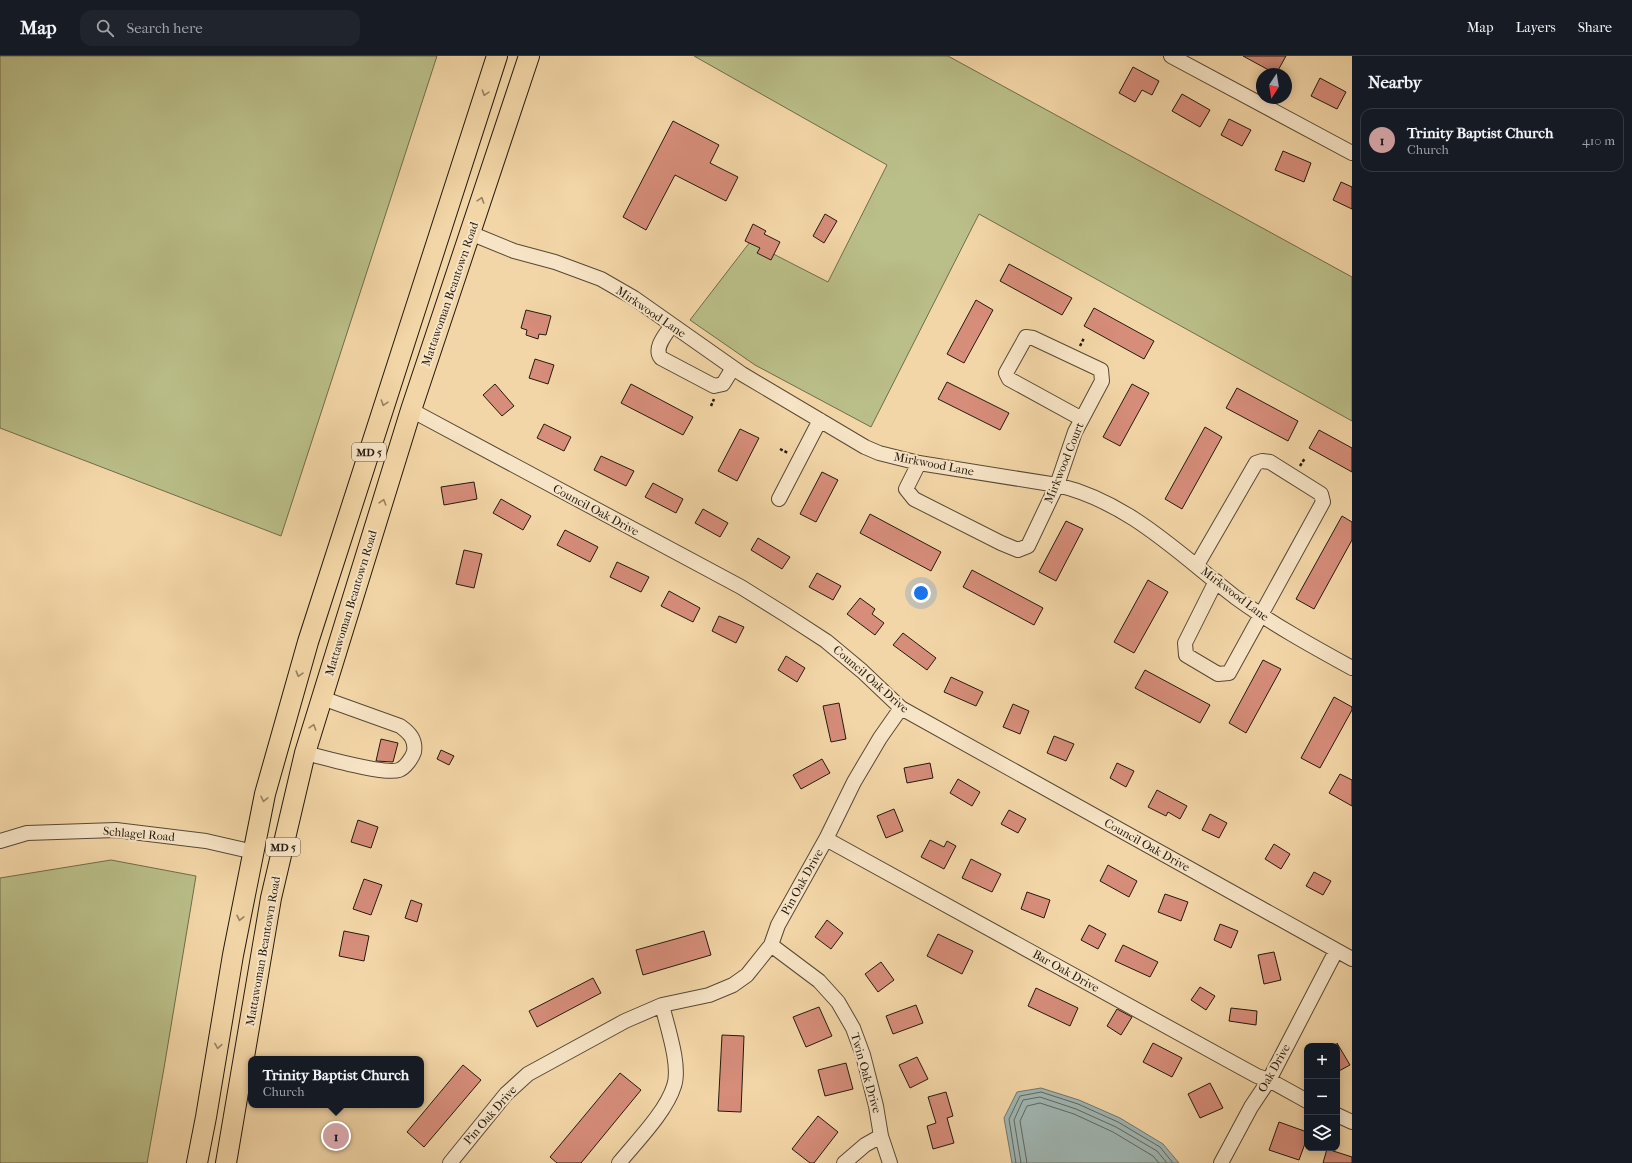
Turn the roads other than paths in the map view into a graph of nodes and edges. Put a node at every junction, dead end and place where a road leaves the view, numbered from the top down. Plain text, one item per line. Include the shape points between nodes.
1 (497, 56) edge
2 (529, 56) edge
3 (1171, 56) edge
4 (471, 139) junction
5 (1352, 153) edge
6 (470, 233) junction
7 (672, 325) junction
8 (734, 368) junction
9 (411, 410) junction
10 (1082, 419) junction
11 (820, 420) junction
12 (919, 463) junction
13 (1057, 485) junction
14 (779, 499) dead end
15 (1197, 565) junction
16 (1216, 581) junction
17 (350, 606) junction
18 (1260, 614) junction
19 (308, 642) junction
20 (1352, 668) edge
21 (322, 698) junction
22 (901, 708) junction
23 (304, 753) junction
24 (826, 839) junction
25 (0, 841) edge
26 (254, 852) junction
27 (771, 946) junction
28 (1336, 951) junction
29 (1352, 959) edge
30 (662, 1005) junction
31 (1269, 1080) junction
32 (1304, 1099) edge
33 (1340, 1116) edge
34 (1352, 1122) edge
35 (880, 1136) junction
36 (197, 1163) edge
37 (214, 1163) edge
38 (226, 1163) edge
39 (450, 1163) edge
40 (619, 1163) edge
41 (844, 1163) edge
42 (890, 1163) edge
43 (1221, 1163) edge

1 -> 4 highway, MD 5
6 -> 2 highway, Mattawoman Beantown Road / MD 5
3 - 5 street
4 - 9 highway via 465,188 402,386
4 -> 19 highway, MD 5
6 - 7 street, Mirkwood Lane via 514,251 555,262 601,279
6 - 9 highway, Mattawoman Beantown Road / MD 5
7 - 8 street, Mirkwood Lane
7 - 8 street via 658,349 661,358 714,386 722,384
8 - 11 street, Mirkwood Lane
17 -> 9 highway, Mattawoman Beantown Road / MD 5
9 - 19 highway via 383,446 343,567
9 - 22 street, Council Oak Drive via 740,587 826,641
10 - 10 street, Mirkwood Court via 1009,379 1006,373 1026,337 1101,370 1102,381
10 - 13 street, Mirkwood Court
11 - 12 street, Mirkwood Lane via 865,447
11 - 14 street
12 - 13 street, Mirkwood Lane
12 - 13 street, Mirkwood Court via 906,489 914,499 1018,550 1028,546
13 - 15 street, Mirkwood Lane via 1077,489 1117,507 1157,533
15 - 16 street, Mirkwood Lane
15 - 18 street via 1256,463 1270,462 1321,494 1323,502
16 - 18 street, Mirkwood Lane
16 - 18 street via 1185,643 1186,655 1218,674 1229,673
17 - 21 highway, Mattawoman Beantown Road / MD 5
17 - 26 highway via 327,634 287,765 269,837
18 - 20 street, Mirkwood Lane via 1295,637
19 -> 26 highway, MD 5 via 265,794
23 -> 21 highway, Mattawoman Beantown Road / MD 5
21 - 23 street via 400,726 411,735 414,744 413,754 406,765 399,770 391,771
22 - 24 street, Pin Oak Drive via 854,782
22 - 28 street, Council Oak Drive
23 - 38 highway, Mattawoman Beantown Road / MD 5 via 272,898
24 - 27 street, Pin Oak Drive via 778,925
24 - 31 street, Bar Oak Drive via 1257,1076
25 - 26 street, Schlagel Road via 27,833 116,830 206,841
26 -> 36 highway, MD 5 via 233,955
26 - 37 highway via 261,866 260,877
27 - 30 street, Pin Oak Drive via 747,975 733,985 709,995
27 - 35 street, Twin Oak Drive via 820,982 838,1002 853,1028 876,1106
28 - 29 street, Council Oak Drive
28 - 31 street, Oak Drive
30 - 39 street, Pin Oak Drive via 625,1021 528,1074 506,1094
30 - 40 street via 673,1050 674,1085 656,1117
31 - 32 street, Bar Oak Drive
31 - 43 street, Oak Drive via 1251,1107
33 - 34 street
35 - 41 street
35 - 42 street, Twin Oak Drive

